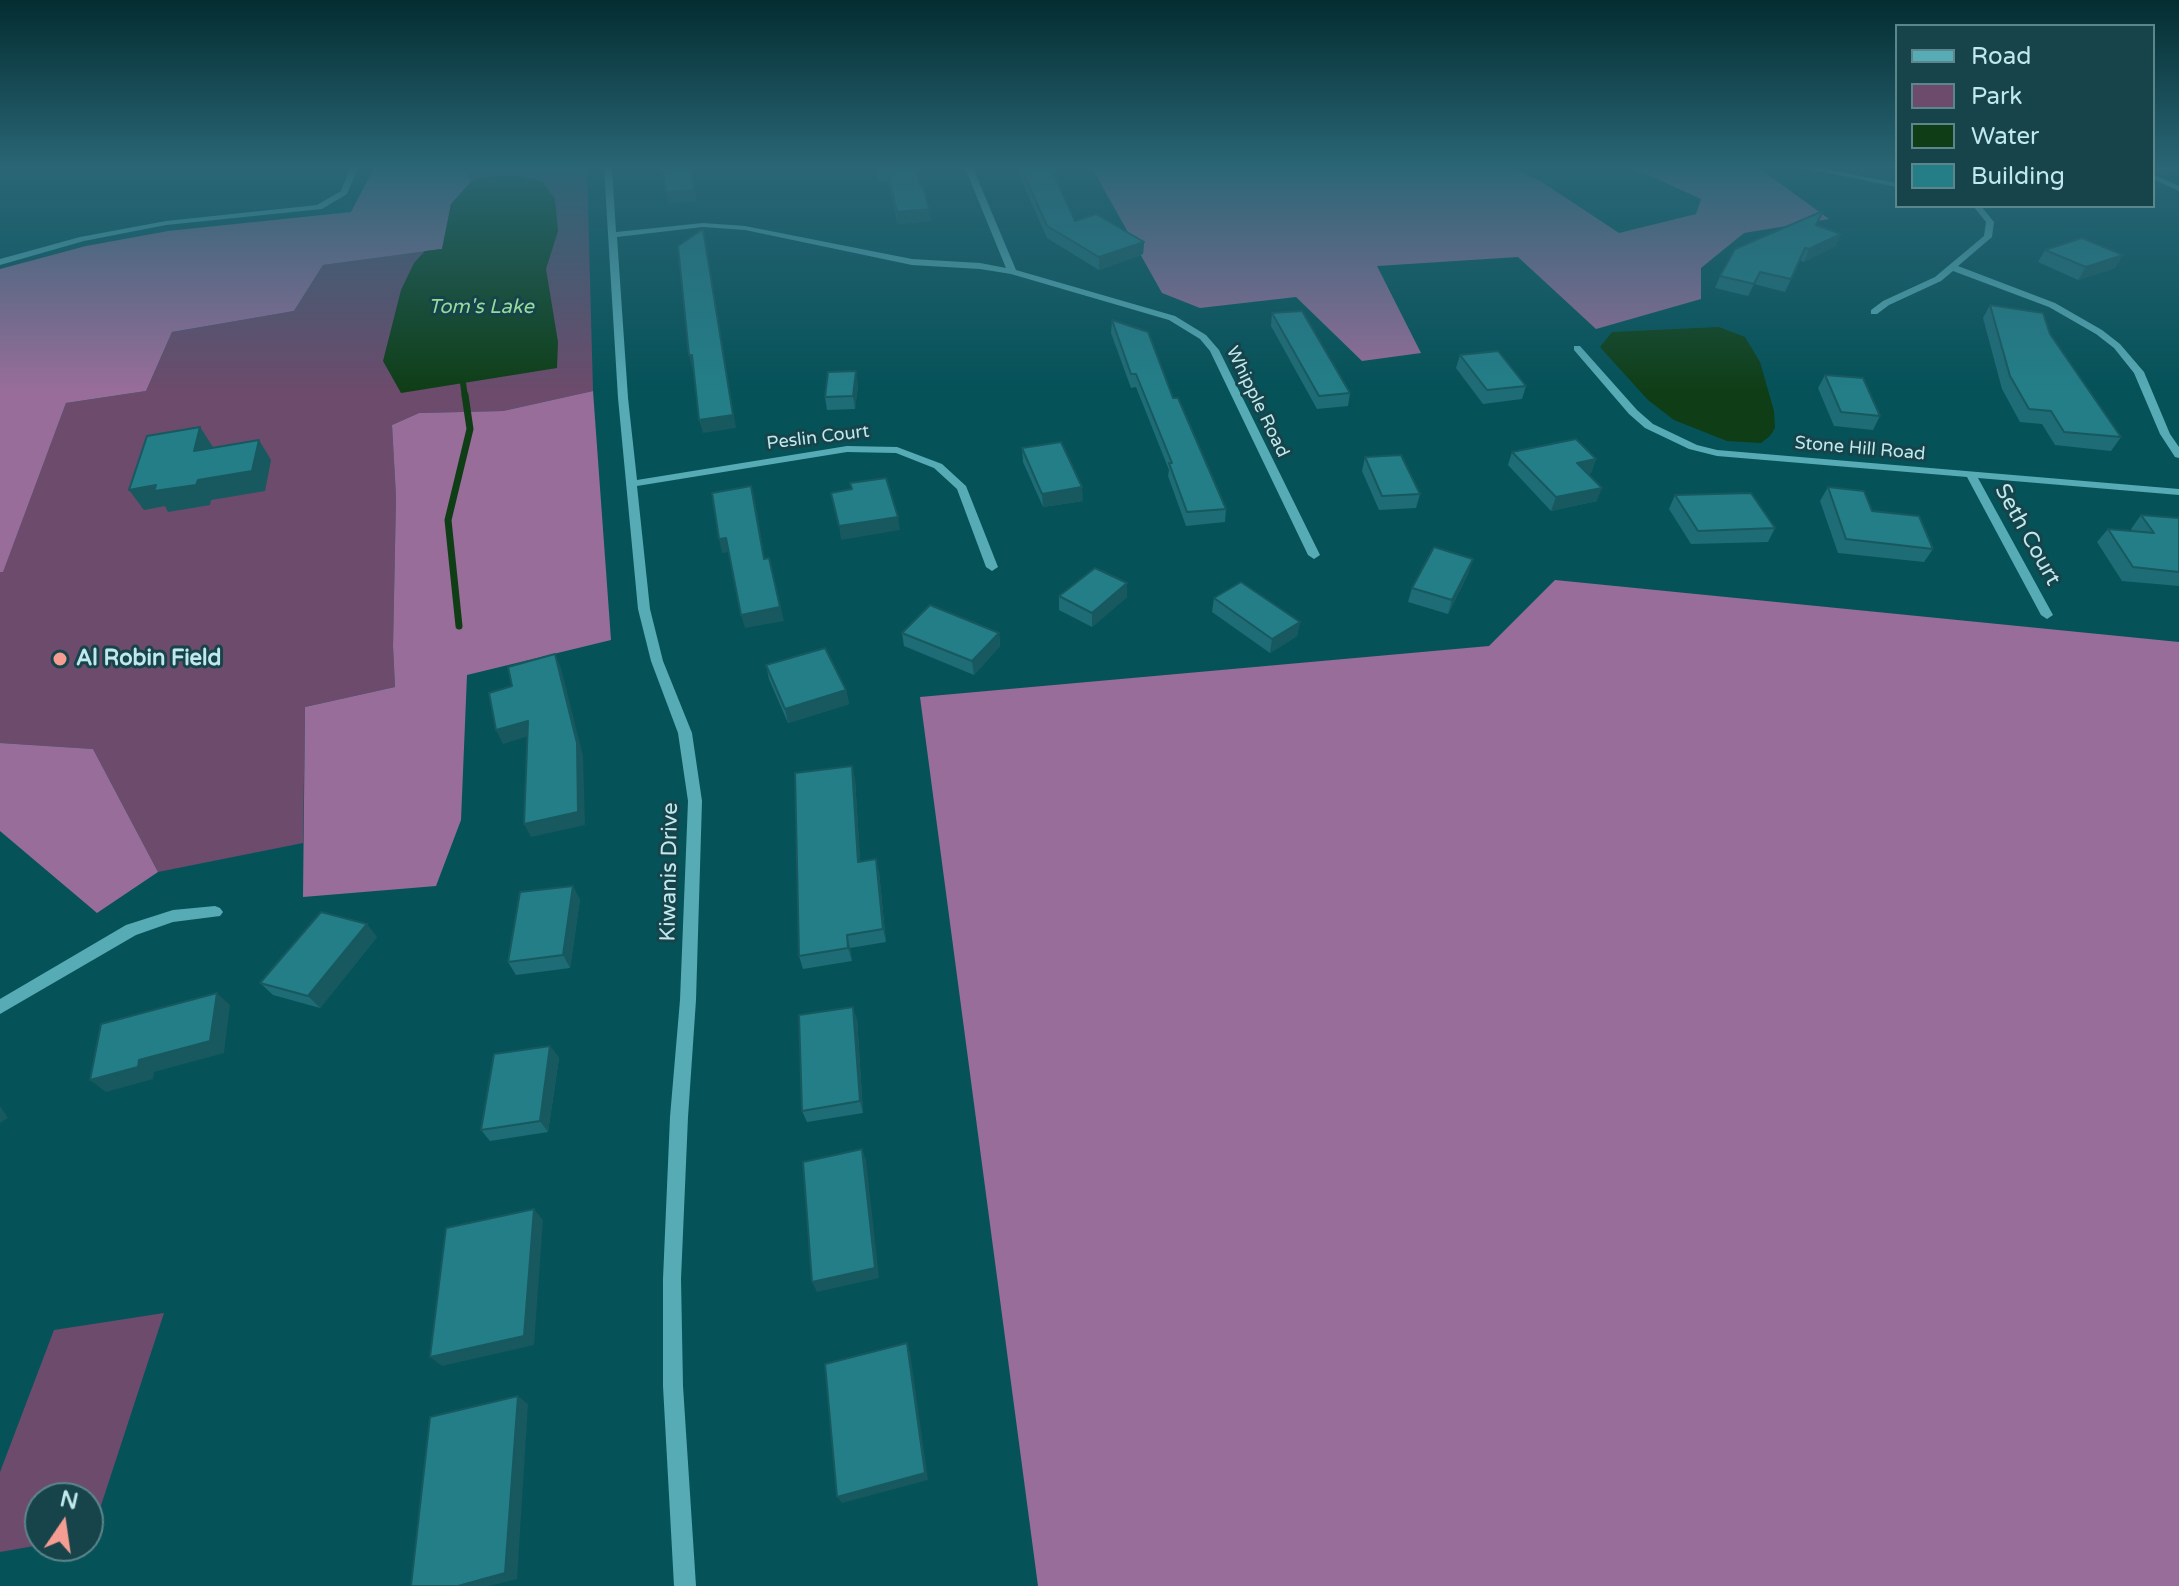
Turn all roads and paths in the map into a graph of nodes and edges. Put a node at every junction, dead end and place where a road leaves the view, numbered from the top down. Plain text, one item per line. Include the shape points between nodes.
1 (72, 242) edge
2 (612, 242) edge
3 (811, 242) edge
4 (1000, 242) edge
5 (1982, 242) edge
6 (0, 262) edge
7 (1952, 267) junction
8 (1012, 272) junction
9 (1874, 312) dead end
10 (1577, 348) dead end
11 (2179, 455) edge
12 (1971, 475) junction
13 (632, 484) junction
14 (2179, 492) edge
15 (1314, 555) dead end
16 (992, 567) dead end
17 (2047, 615) dead end
18 (215, 912) dead end
19 (0, 1007) edge
20 (685, 1586) edge

1 - 6 street
2 - 13 street, Kiwanis Drive
3 - 8 street, Whipple Road via 912,262
4 - 8 street
5 - 7 street
7 - 9 street
7 - 11 street via 2052,305 2117,346 2139,372
8 - 15 street, Whipple Road via 1172,318 1203,337
10 - 12 street, Stone Hill Road via 1649,426 1693,447
12 - 14 street, Stone Hill Road
12 - 17 street, Seth Court
13 - 16 street, Peslin Court via 847,449 897,450 938,466 962,488
13 - 20 street, Kiwanis Drive via 644,609 685,733 695,801 672,1279
18 - 19 street via 173,916 131,930

